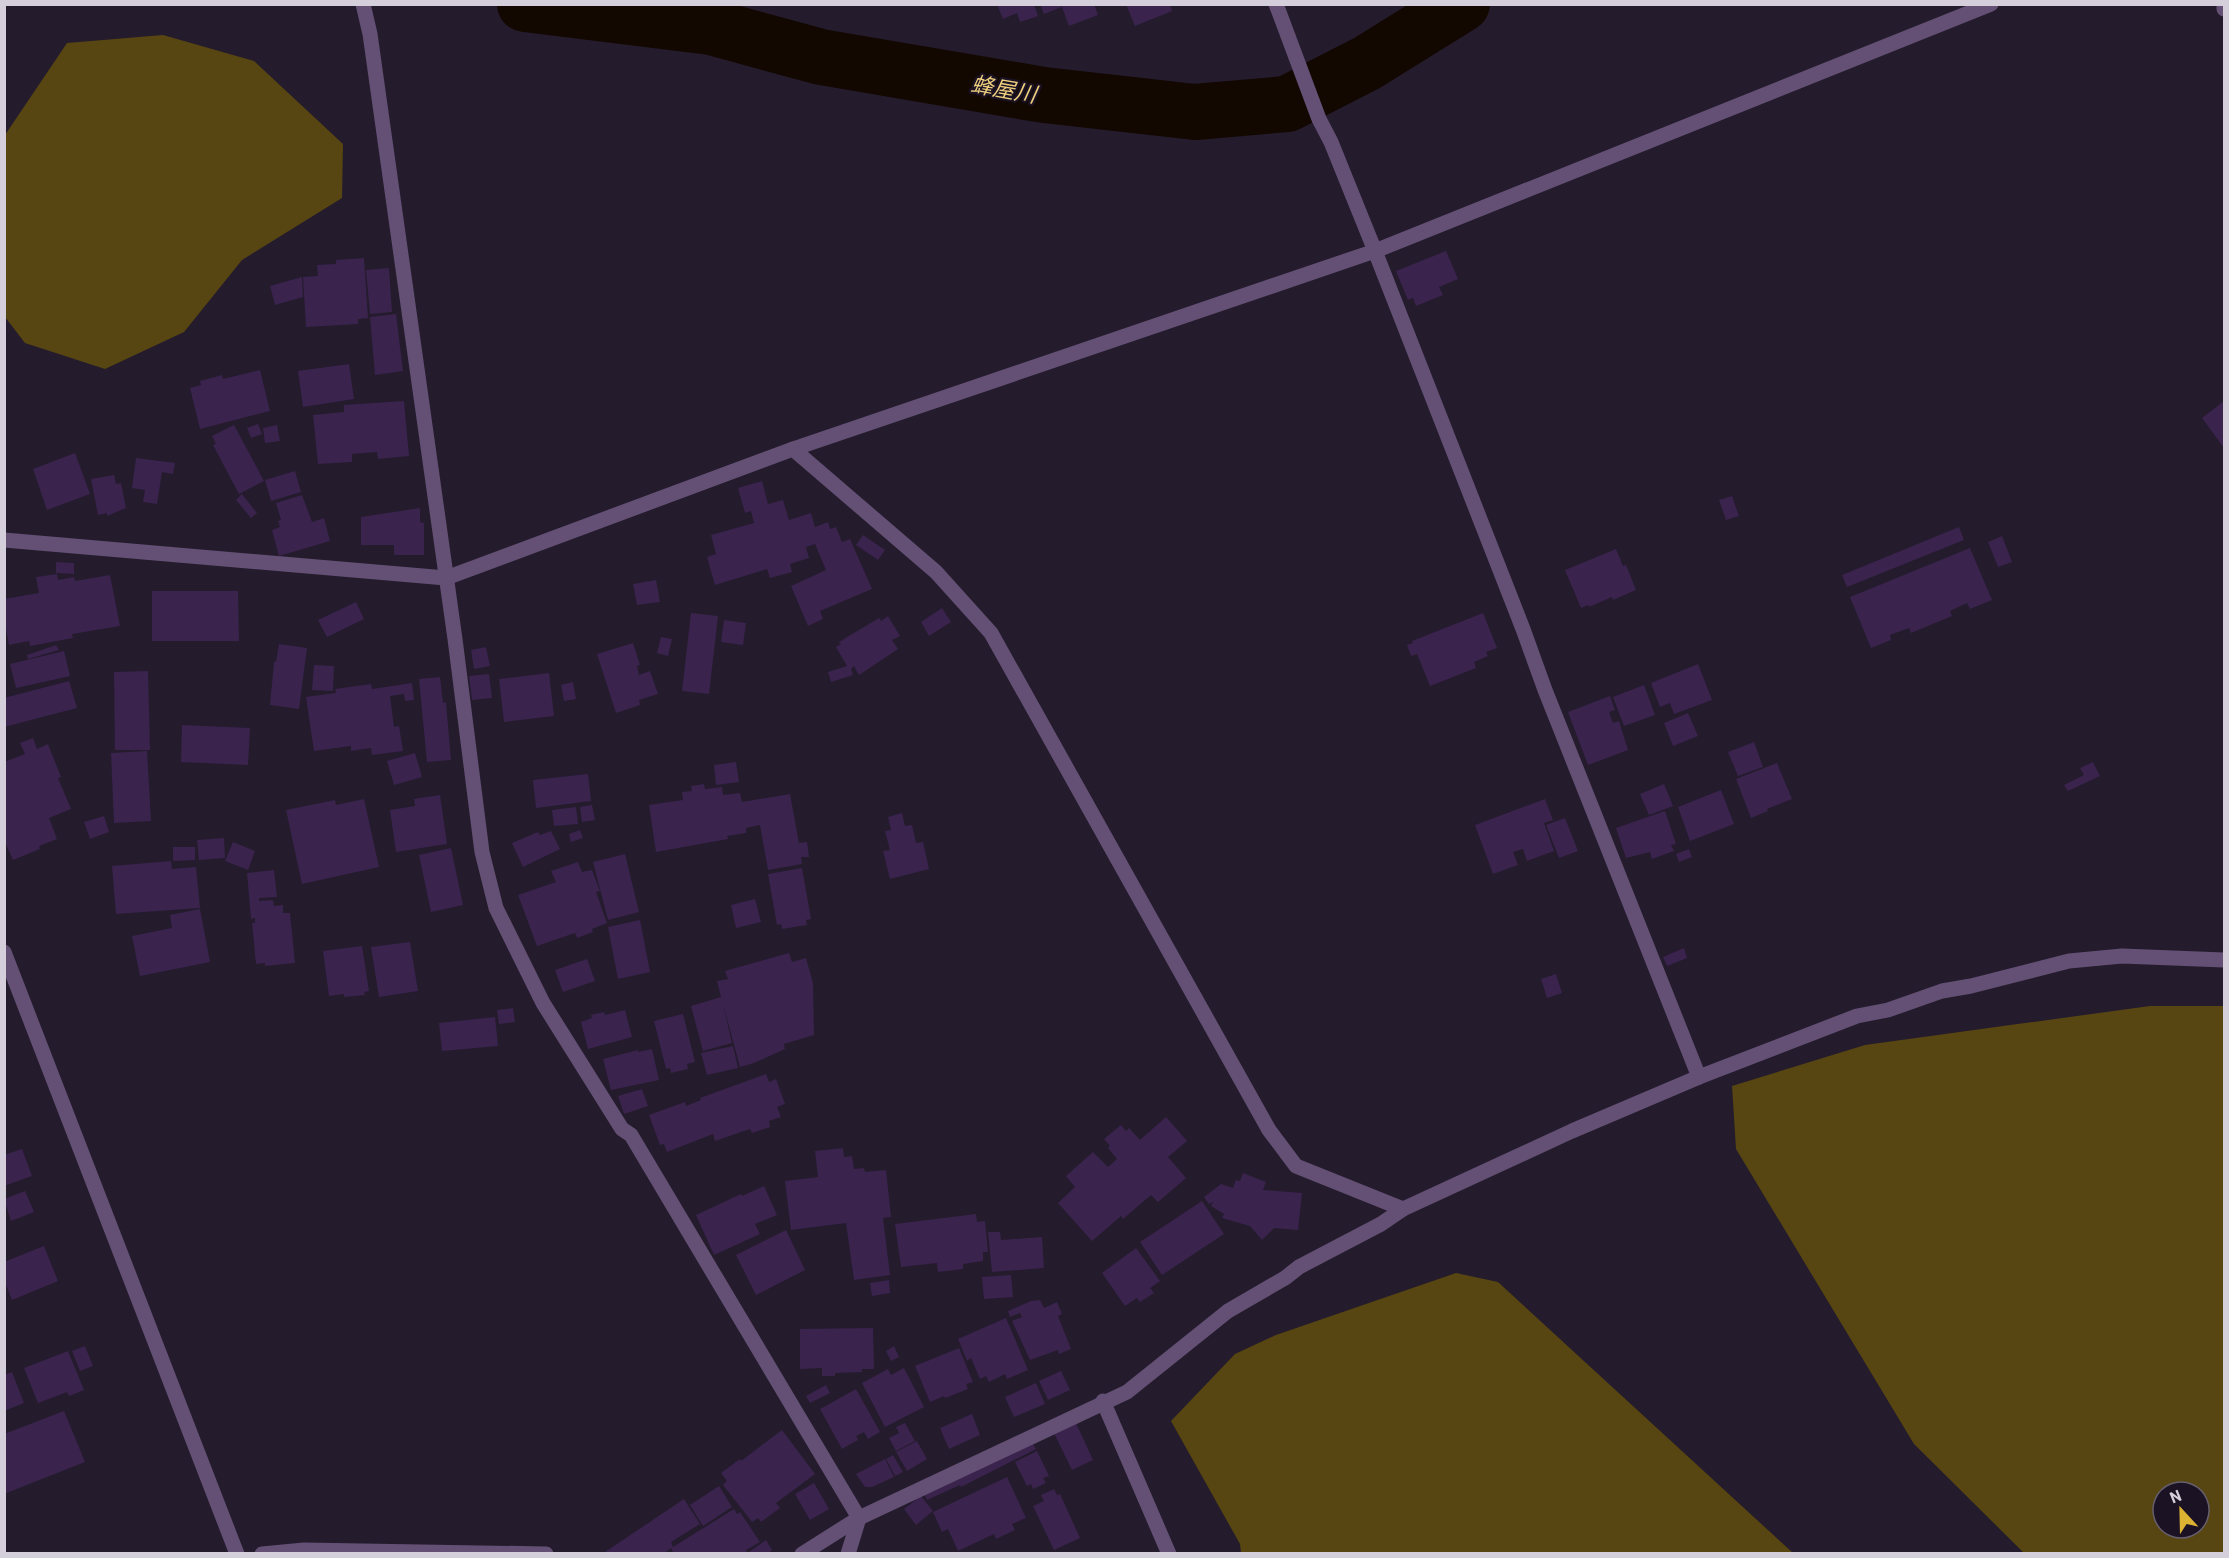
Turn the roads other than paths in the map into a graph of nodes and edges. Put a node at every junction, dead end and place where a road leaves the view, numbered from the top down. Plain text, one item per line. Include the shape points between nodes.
1 (363, 4) edge
2 (1276, 4) edge
3 (1991, 4) edge
4 (1376, 251) junction
5 (793, 449) junction
6 (4, 540) edge
7 (446, 578) junction
8 (4, 952) edge
9 (2224, 960) edge
10 (1699, 1077) junction
11 (1403, 1209) junction
12 (1103, 1401) junction
13 (859, 1518) junction
14 (237, 1554) edge
15 (262, 1554) edge
16 (546, 1554) edge
17 (802, 1554) edge
18 (848, 1554) edge
19 (1169, 1554) edge

1 - 7 street
2 - 4 street via 1319,119
3 - 4 street
4 - 5 street
4 - 10 street
5 - 7 street
5 - 11 street via 936,572 991,633 1263,1120 1296,1166
6 - 7 street
7 - 13 street via 482,852 496,908 543,1003 622,1129 631,1135
8 - 14 street
9 - 10 street via 2122,956 2069,962 1942,991 1857,1016
10 - 11 street
11 - 12 street via 1228,1311 1127,1392
12 - 13 street
12 - 19 street
13 - 17 street
13 - 18 street
15 - 16 street via 304,1550

